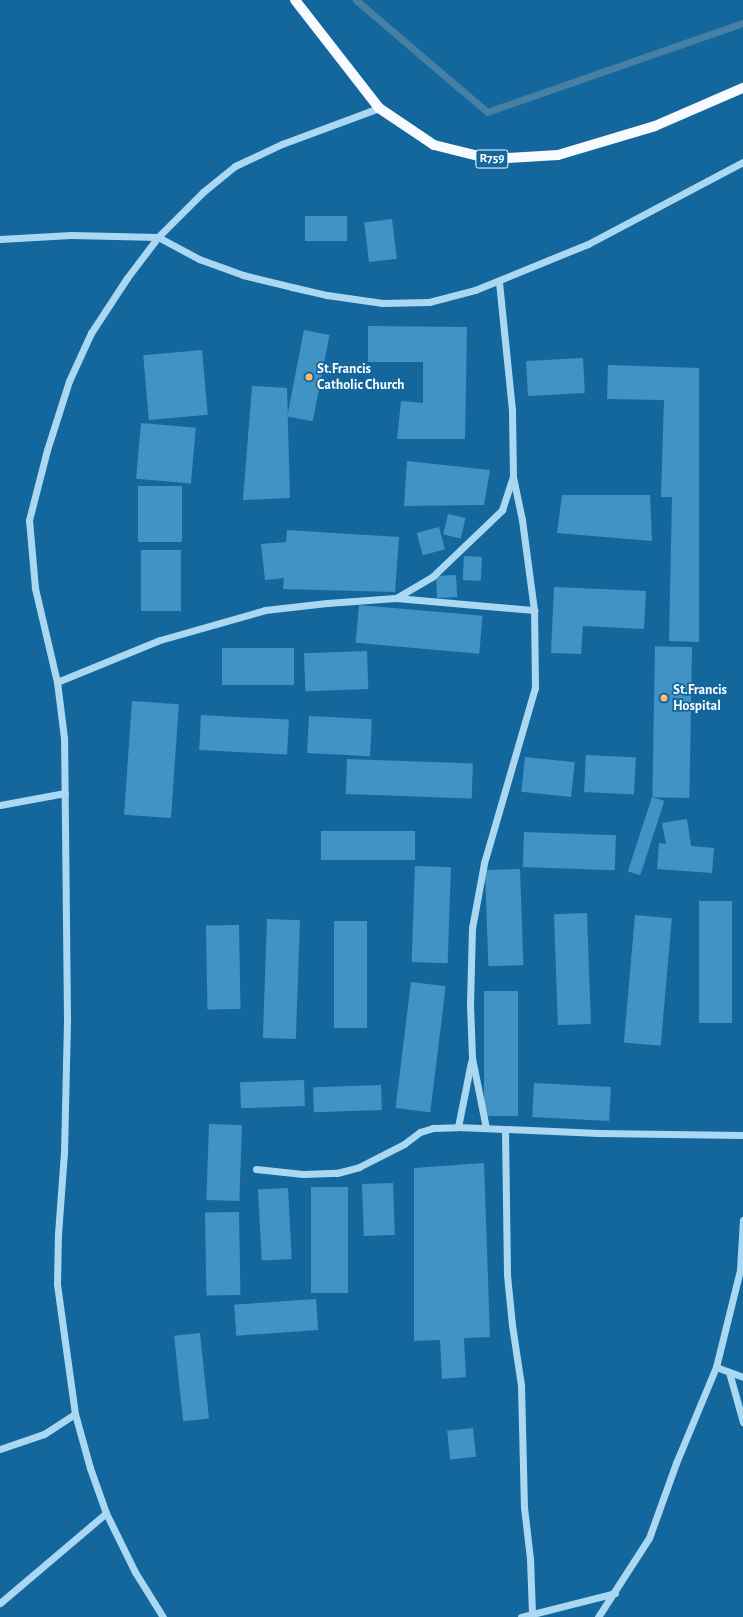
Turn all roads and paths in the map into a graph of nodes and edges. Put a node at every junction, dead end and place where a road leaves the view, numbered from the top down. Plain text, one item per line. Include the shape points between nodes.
1 (295, 0) edge
2 (743, 88) edge
3 (379, 108) junction
4 (743, 162) edge
5 (158, 238) junction
6 (0, 239) edge
7 (499, 281) junction
8 (513, 477) junction
9 (396, 598) junction
10 (534, 610) junction
11 (57, 682) junction
12 (65, 793) junction
13 (0, 805) edge
14 (472, 1058) junction
15 (458, 1127) junction
16 (486, 1128) junction
17 (505, 1130) junction
18 (743, 1135) edge
19 (256, 1169) dead end
20 (743, 1220) edge
21 (716, 1367) junction
22 (729, 1372) junction
23 (743, 1377) edge
24 (75, 1414) junction
25 (743, 1422) edge
26 (0, 1449) edge
27 (106, 1513) junction
28 (615, 1593) junction
29 (0, 1603) edge
30 (532, 1614) junction
31 (163, 1617) edge
32 (521, 1617) edge
33 (598, 1617) edge

1 - 3 main road, R759
2 - 3 main road, R759 via 655,126 558,155 491,159 434,145
3 - 5 street via 282,144 235,166 203,192
4 - 7 street via 588,244
5 - 6 street via 71,235
5 - 7 street via 199,259 243,275 327,295 382,303 428,302
5 - 11 street via 126,278 91,333 69,381 46,450 29,520 35,588
7 - 8 street via 512,410
8 - 9 street via 502,510 432,577
8 - 10 street via 522,520
9 - 10 street
9 - 11 street via 264,610 160,640
10 - 14 street via 536,688 484,863 472,928
11 - 12 street via 64,738
12 - 13 street
12 - 24 street via 67,1018 64,1153 57,1284
14 - 15 street
14 - 16 street
15 - 16 street
15 - 19 street via 433,1128 420,1132 359,1167 337,1173 303,1174
16 - 17 street
17 - 18 street via 599,1134
17 - 30 street via 508,1275 521,1385 524,1507 530,1560
20 - 21 street via 740,1270
21 - 22 street
21 - 28 street via 676,1463 650,1538
22 - 23 street
22 - 25 street
24 - 26 street via 44,1434
24 - 27 street
27 - 29 street
27 - 31 street via 135,1572
28 - 30 street
28 - 33 street
30 - 32 street

